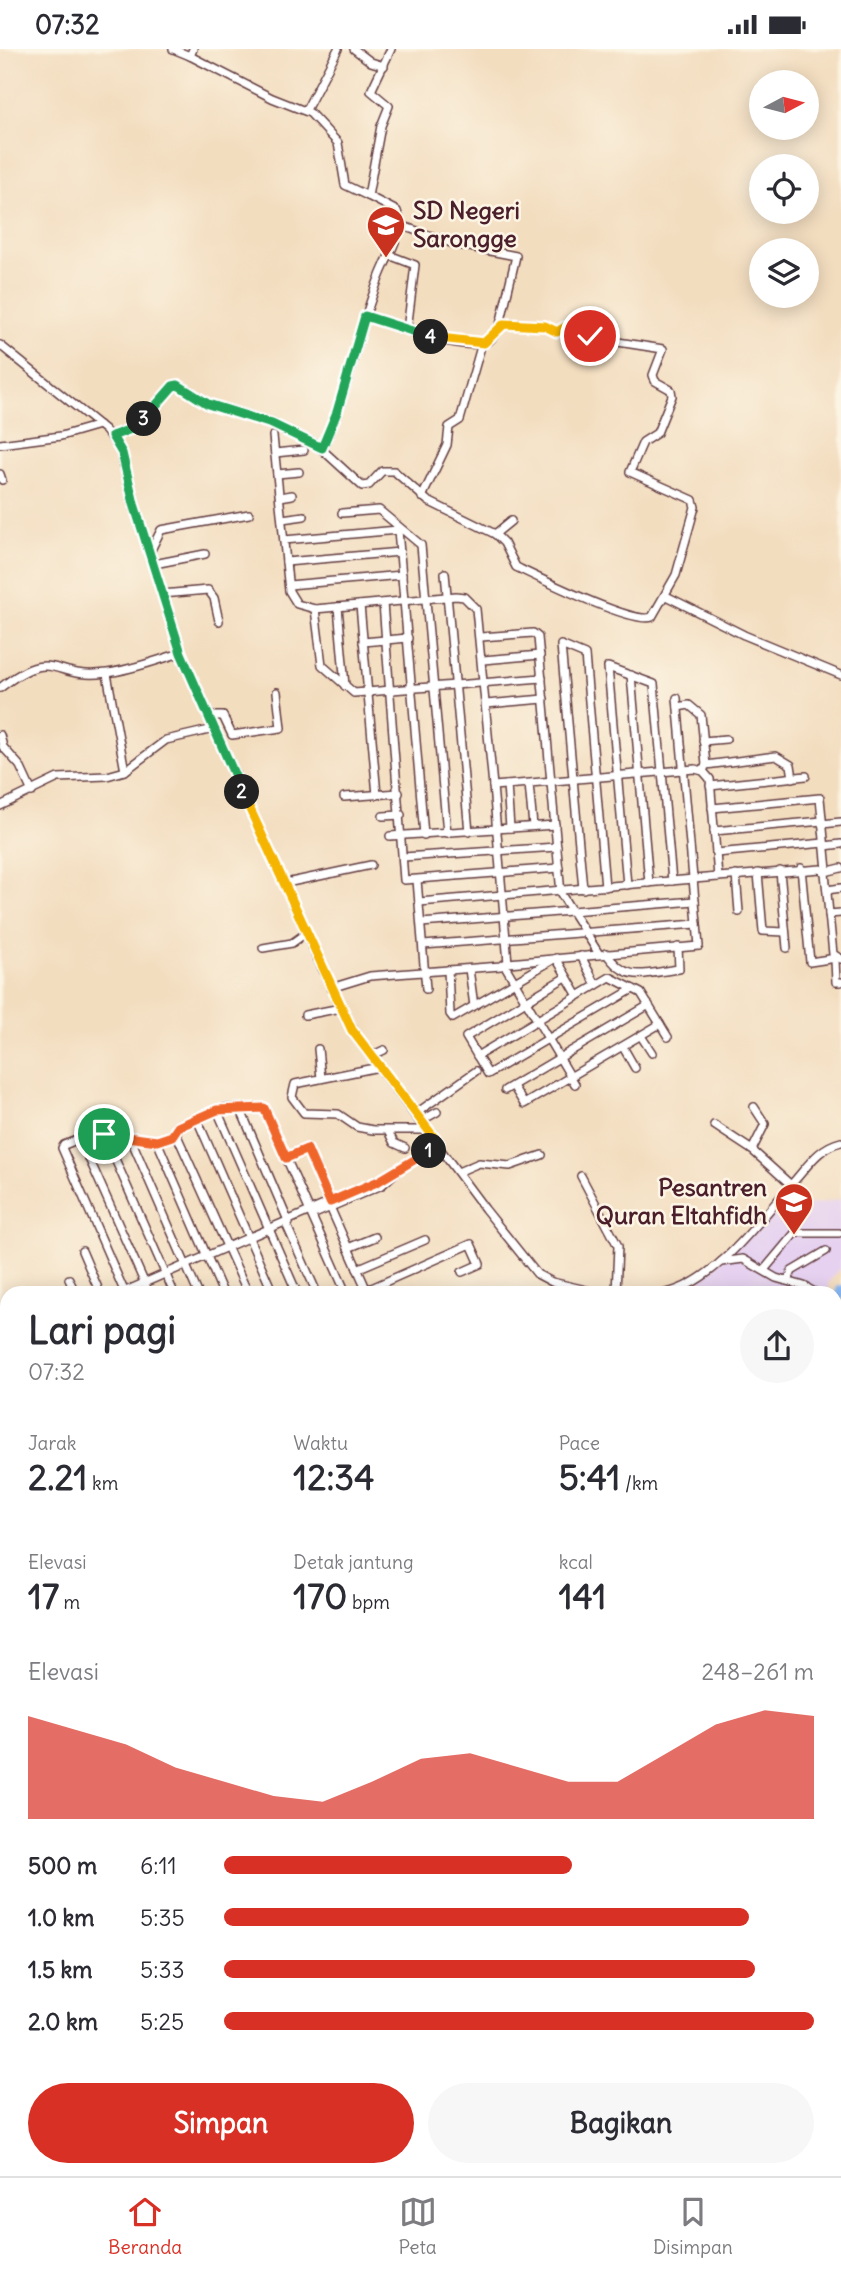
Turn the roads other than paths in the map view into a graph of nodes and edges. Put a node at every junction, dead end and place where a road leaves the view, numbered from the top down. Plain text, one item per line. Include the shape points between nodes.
1 (173, 49) edge
2 (338, 49) edge
3 (354, 49) edge
4 (391, 49) edge
5 (192, 52) edge
6 (384, 66) junction
7 (306, 110) junction
8 (368, 196) junction
9 (400, 225) junction
10 (389, 255) junction
11 (365, 316) junction
12 (500, 325) junction
13 (407, 330) junction
14 (482, 343) junction
15 (0, 345) edge
16 (99, 425) junction
17 (112, 436) junction
18 (273, 436) dead end
19 (0, 444) edge
20 (322, 448) junction
21 (304, 450) dead end
22 (275, 453) junction
23 (299, 472) dead end
24 (277, 474) junction
25 (292, 495) dead end
26 (279, 497) junction
27 (422, 497) junction
28 (342, 513) dead end
29 (249, 514) dead end
30 (304, 516) dead end
31 (282, 519) junction
32 (511, 521) dead end
33 (495, 534) junction
34 (284, 540) junction
35 (150, 552) junction
36 (400, 552) junction
37 (205, 554) dead end
38 (286, 562) junction
39 (153, 564) junction
40 (445, 573) dead end
41 (402, 575) junction
42 (289, 585) junction
43 (162, 594) junction
44 (666, 596) junction
45 (448, 597) junction
46 (425, 599) junction
47 (404, 601) junction
48 (383, 603) junction
49 (360, 605) junction
50 (338, 607) junction
51 (316, 609) junction
52 (219, 621) dead end
53 (408, 638) junction
54 (481, 638) junction
55 (386, 640) junction
56 (363, 642) junction
57 (181, 653) junction
58 (540, 655) junction
59 (483, 660) junction
60 (107, 674) junction
61 (631, 675) junction
62 (841, 675) edge
63 (542, 678) junction
64 (485, 682) junction
65 (455, 684) junction
66 (345, 685) junction
67 (433, 686) junction
68 (0, 688) edge
69 (412, 688) junction
70 (390, 690) junction
71 (277, 692) dead end
72 (368, 692) junction
73 (544, 699) junction
74 (486, 703) junction
75 (208, 716) junction
76 (214, 729) junction
77 (0, 735) edge
78 (726, 739) dead end
79 (703, 741) junction
80 (704, 768) junction
81 (684, 770) junction
82 (125, 771) junction
83 (662, 772) junction
84 (640, 775) junction
85 (806, 776) dead end
86 (618, 777) junction
87 (793, 778) junction
88 (596, 779) junction
89 (574, 780) junction
90 (551, 782) junction
91 (529, 784) junction
92 (507, 785) junction
93 (494, 786) junction
94 (710, 786) junction
95 (32, 792) junction
96 (399, 793) junction
97 (377, 795) junction
98 (344, 797) dead end
99 (0, 806) edge
100 (712, 808) junction
101 (401, 815) junction
102 (383, 816) dead end
103 (822, 822) junction
104 (841, 822) edge
105 (555, 824) junction
106 (533, 827) junction
107 (510, 828) junction
108 (497, 829) junction
109 (714, 831) junction
110 (469, 832) junction
111 (447, 833) junction
112 (424, 835) junction
113 (402, 836) junction
114 (390, 837) dead end
115 (824, 844) junction
116 (841, 844) edge
117 (557, 847) junction
118 (499, 851) junction
119 (716, 853) junction
120 (403, 857) junction
121 (371, 865) dead end
122 (559, 868) junction
123 (841, 868) edge
124 (802, 869) junction
125 (780, 871) junction
126 (826, 871) junction
127 (758, 873) junction
128 (501, 874) junction
129 (736, 875) junction
130 (718, 877) junction
131 (693, 879) junction
132 (417, 880) junction
133 (672, 881) junction
134 (286, 883) junction
135 (649, 883) junction
136 (627, 885) junction
137 (605, 887) junction
138 (841, 888) edge
139 (583, 889) junction
140 (827, 890) junction
141 (560, 891) junction
142 (503, 896) junction
143 (695, 901) junction
144 (419, 902) junction
145 (572, 911) junction
146 (739, 912) dead end
147 (841, 913) edge
148 (829, 914) junction
149 (505, 918) junction
150 (421, 923) junction
151 (697, 924) junction
152 (586, 932) junction
153 (785, 932) junction
154 (306, 933) junction
155 (841, 936) edge
156 (831, 937) junction
157 (507, 940) junction
158 (423, 945) junction
159 (678, 947) junction
160 (263, 948) dead end
161 (787, 948) dead end
162 (603, 953) junction
163 (581, 955) junction
164 (556, 958) junction
165 (837, 959) edge
166 (506, 964) junction
167 (469, 969) junction
168 (448, 970) junction
169 (425, 972) junction
170 (566, 977) junction
171 (515, 982) junction
172 (841, 982) edge
173 (596, 985) junction
174 (331, 988) junction
175 (426, 989) dead end
176 (633, 989) junction
177 (578, 996) junction
178 (527, 1002) junction
179 (474, 1006) junction
180 (649, 1006) junction
181 (341, 1008) junction
182 (305, 1015) dead end
183 (538, 1021) junction
184 (660, 1024) junction
185 (641, 1036) junction
186 (668, 1037) dead end
187 (549, 1040) junction
188 (623, 1047) junction
189 (318, 1049) dead end
190 (384, 1049) dead end
191 (652, 1053) dead end
192 (371, 1056) junction
193 (477, 1056) junction
194 (560, 1059) junction
195 (379, 1067) junction
196 (635, 1068) dead end
197 (476, 1071) dead end
198 (321, 1078) junction
199 (573, 1081) junction
200 (513, 1086) junction
201 (505, 1090) dead end
202 (754, 1107) dead end
203 (240, 1108) junction
204 (217, 1110) junction
205 (437, 1112) dead end
206 (415, 1114) junction
207 (197, 1119) junction
208 (421, 1121) junction
209 (714, 1125) dead end
210 (428, 1130) junction
211 (176, 1131) junction
212 (388, 1131) junction
213 (104, 1134) junction
214 (130, 1137) junction
215 (80, 1138) junction
216 (157, 1141) junction
217 (841, 1142) edge
218 (439, 1144) junction
219 (405, 1148) dead end
220 (752, 1150) junction
221 (542, 1155) dead end
222 (286, 1158) junction
223 (458, 1172) junction
224 (581, 1176) dead end
225 (791, 1185) junction
226 (330, 1205) junction
227 (311, 1213) junction
228 (289, 1223) junction
229 (270, 1231) junction
230 (839, 1233) dead end
231 (375, 1237) dead end
232 (249, 1240) junction
233 (425, 1240) dead end
234 (348, 1248) junction
235 (228, 1249) junction
236 (82, 1251) dead end
237 (826, 1251) dead end
238 (208, 1258) junction
239 (720, 1262) junction
240 (187, 1267) junction
241 (357, 1269) junction
242 (764, 1270) junction
243 (462, 1272) dead end
244 (166, 1276) junction
245 (69, 1279) dead end
246 (788, 1281) junction
247 (72, 1286) edge
248 (97, 1286) edge
249 (122, 1286) edge
250 (146, 1286) edge
251 (150, 1286) edge
252 (171, 1286) edge
253 (195, 1286) edge
254 (220, 1286) edge
255 (245, 1286) edge
256 (269, 1286) edge
257 (294, 1286) edge
258 (314, 1286) edge
259 (341, 1286) edge
260 (365, 1286) edge
261 (378, 1286) edge
262 (569, 1286) edge
263 (616, 1286) edge
264 (686, 1286) edge
265 (800, 1286) edge

1 - 5 street
2 - 7 street
3 - 6 street
4 - 6 street
5 - 7 street via 272,98
6 - 8 street via 372,91 389,106
7 - 8 street via 338,143 345,185
8 - 9 street via 397,211
9 - 10 street
9 - 12 street via 454,244 516,256
10 - 11 street
10 - 13 street via 415,265
11 - 13 street
11 - 20 street
12 - 14 street via 492,339
12 - 44 street via 545,326 557,332 565,327 605,340 663,349 653,375 672,396 657,433 643,442 629,469 632,475 693,501 695,506
13 - 14 street via 439,340
14 - 27 street via 460,420 449,427 447,445
15 - 16 street
16 - 17 street
16 - 19 street via 61,436
17 - 20 street via 137,426 178,385 208,404 272,424
17 - 35 street via 122,453
18 - 22 street
20 - 27 street via 362,486 391,470
21 - 22 street
22 - 24 street
23 - 24 street
24 - 26 street
25 - 26 street
26 - 31 street
27 - 33 street
28 - 46 street via 379,510 421,545
29 - 35 street via 161,530
30 - 31 street
31 - 34 street
32 - 33 street
33 - 44 street via 516,567 621,613 648,619
34 - 36 street via 398,530
34 - 38 street
35 - 39 street
36 - 38 street
36 - 41 street
37 - 39 street
38 - 42 street
39 - 43 street
40 - 45 street
41 - 42 street
41 - 47 street
42 - 51 street via 297,604
43 - 52 street via 208,590
43 - 57 street
44 - 62 street
45 - 46 street
45 - 54 street via 471,602 479,617
45 - 65 street
46 - 47 street
46 - 67 street
47 - 48 street
47 - 53 street
47 - 69 street
48 - 49 street
48 - 55 street
49 - 50 street
49 - 56 street
50 - 51 street
50 - 66 street
51 - 66 street via 320,661
53 - 55 street
53 - 69 street
54 - 58 street via 533,633 538,636
54 - 59 street
55 - 56 street
55 - 70 street
56 - 72 street
57 - 60 street
57 - 75 street
58 - 59 street
58 - 63 street
59 - 64 street
60 - 68 street via 41,664
60 - 82 street
61 - 83 street via 654,684
61 - 84 street
61 - 86 street via 608,667
63 - 64 street
63 - 73 street
64 - 65 street
64 - 74 street
65 - 67 street
65 - 110 street
66 - 72 street via 354,693
67 - 69 street
67 - 111 street
69 - 70 street
69 - 112 street
70 - 72 street
70 - 96 street
71 - 75 street via 281,728 232,736 223,716
72 - 97 street
73 - 74 street
73 - 90 street
74 - 93 street
75 - 76 street
76 - 82 street via 166,740
76 - 134 street
77 - 95 street
78 - 79 street
79 - 80 street
79 - 81 street via 701,715 677,702
80 - 81 street
80 - 87 street via 776,756 791,765
80 - 94 street
81 - 83 street
81 - 131 street
82 - 95 street via 58,778
83 - 84 street
83 - 133 street
84 - 86 street
84 - 135 street
85 - 87 street
86 - 88 street
86 - 136 street
87 - 94 street
88 - 89 street
88 - 89 street via 585,655 561,645
88 - 137 street
89 - 90 street
89 - 139 street
90 - 91 street
90 - 105 street
91 - 92 street
91 - 106 street
92 - 93 street
92 - 107 street
93 - 108 street
94 - 100 street
95 - 99 street
96 - 97 street
96 - 101 street
97 - 98 street
100 - 103 street via 820,798 824,801
100 - 109 street
101 - 102 street
101 - 113 street
103 - 104 street
103 - 109 street
103 - 115 street
105 - 106 street
105 - 117 street
106 - 107 street
107 - 108 street
108 - 110 street
108 - 118 street
109 - 119 street
110 - 111 street
111 - 112 street
112 - 113 street
113 - 114 street
113 - 120 street
115 - 116 street
115 - 119 street
115 - 126 street
117 - 118 street
117 - 122 street
118 - 120 street
118 - 128 street
119 - 130 street
120 - 132 street via 404,880
121 - 134 street
122 - 128 street
122 - 141 street
123 - 126 street
124 - 125 street
124 - 126 street
124 - 165 street via 810,962
125 - 127 street
125 - 153 street
126 - 140 street
127 - 129 street
127 - 153 street via 763,931
128 - 132 street
128 - 142 street
129 - 130 street
129 - 146 street
130 - 131 street
131 - 133 street
131 - 143 street
132 - 144 street
133 - 135 street
134 - 154 street
135 - 136 street
136 - 137 street
137 - 139 street
138 - 140 street
139 - 141 street
140 - 148 street
141 - 142 street
141 - 145 street
142 - 144 street
142 - 149 street
143 - 145 street
143 - 151 street
144 - 150 street
145 - 149 street
145 - 152 street
147 - 148 street
148 - 156 street
149 - 150 street
149 - 157 street
150 - 158 street
151 - 152 street
151 - 159 street via 699,946
152 - 157 street
152 - 162 street
153 - 161 street
154 - 160 street via 292,943
154 - 174 street
155 - 156 street
156 - 165 street
157 - 158 street
157 - 166 street
158 - 169 street
159 - 162 street
159 - 162 street via 679,969 627,974
162 - 163 street
163 - 164 street
163 - 173 street
164 - 166 street
164 - 170 street
164 - 171 street
165 - 172 street via 836,982
166 - 167 street
166 - 171 street
167 - 168 street
167 - 179 street
168 - 169 street
168 - 179 street via 450,1014 453,1018
169 - 174 street via 370,976
169 - 175 street
170 - 177 street
170 - 178 street
171 - 178 street
171 - 179 street
173 - 176 street via 610,977
173 - 177 street
174 - 181 street
176 - 180 street
176 - 187 street
177 - 183 street
178 - 183 street
178 - 193 street via 466,1037
180 - 184 street
180 - 194 street
181 - 182 street
181 - 192 street
183 - 187 street
183 - 193 street
184 - 185 street
184 - 186 street
185 - 188 street
185 - 191 street
187 - 193 street via 488,1074
187 - 194 street
188 - 196 street
188 - 199 street
189 - 198 street
190 - 192 street
192 - 195 street
194 - 199 street
194 - 200 street
195 - 198 street
195 - 206 street
197 - 206 street
198 - 212 street via 292,1087 293,1100 302,1112 338,1114 357,1127
199 - 200 street via 524,1104
200 - 201 street
202 - 220 street via 765,1124
203 - 204 street
203 - 222 street via 264,1108
203 - 228 street
204 - 207 street
204 - 229 street
205 - 208 street
206 - 208 street
207 - 211 street
207 - 232 street
208 - 210 street
209 - 220 street
210 - 212 street
210 - 218 street
211 - 216 street
211 - 235 street
212 - 219 street via 394,1143
213 - 214 street
213 - 215 street
213 - 244 street
214 - 216 street
214 - 240 street
215 - 249 street via 62,1148
215 - 250 street
216 - 238 street
217 - 225 street via 822,1149
218 - 223 street
218 - 226 street
220 - 225 street
221 - 223 street via 510,1166 479,1163
222 - 226 street via 307,1149
222 - 227 street
223 - 262 street via 537,1274
224 - 263 street via 618,1246
225 - 239 street
226 - 227 street
226 - 234 street
227 - 228 street
227 - 259 street
228 - 229 street
228 - 258 street
229 - 232 street
229 - 257 street
230 - 242 street via 795,1233
231 - 234 street
232 - 235 street
232 - 256 street
233 - 241 street
234 - 241 street
235 - 238 street
235 - 255 street
236 - 248 street
237 - 246 street via 792,1271
238 - 240 street
238 - 254 street
239 - 242 street via 743,1259
239 - 264 street
240 - 244 street
240 - 253 street
241 - 260 street
242 - 246 street
243 - 261 street via 480,1264 471,1244
244 - 251 street
244 - 252 street
245 - 247 street
246 - 265 street

